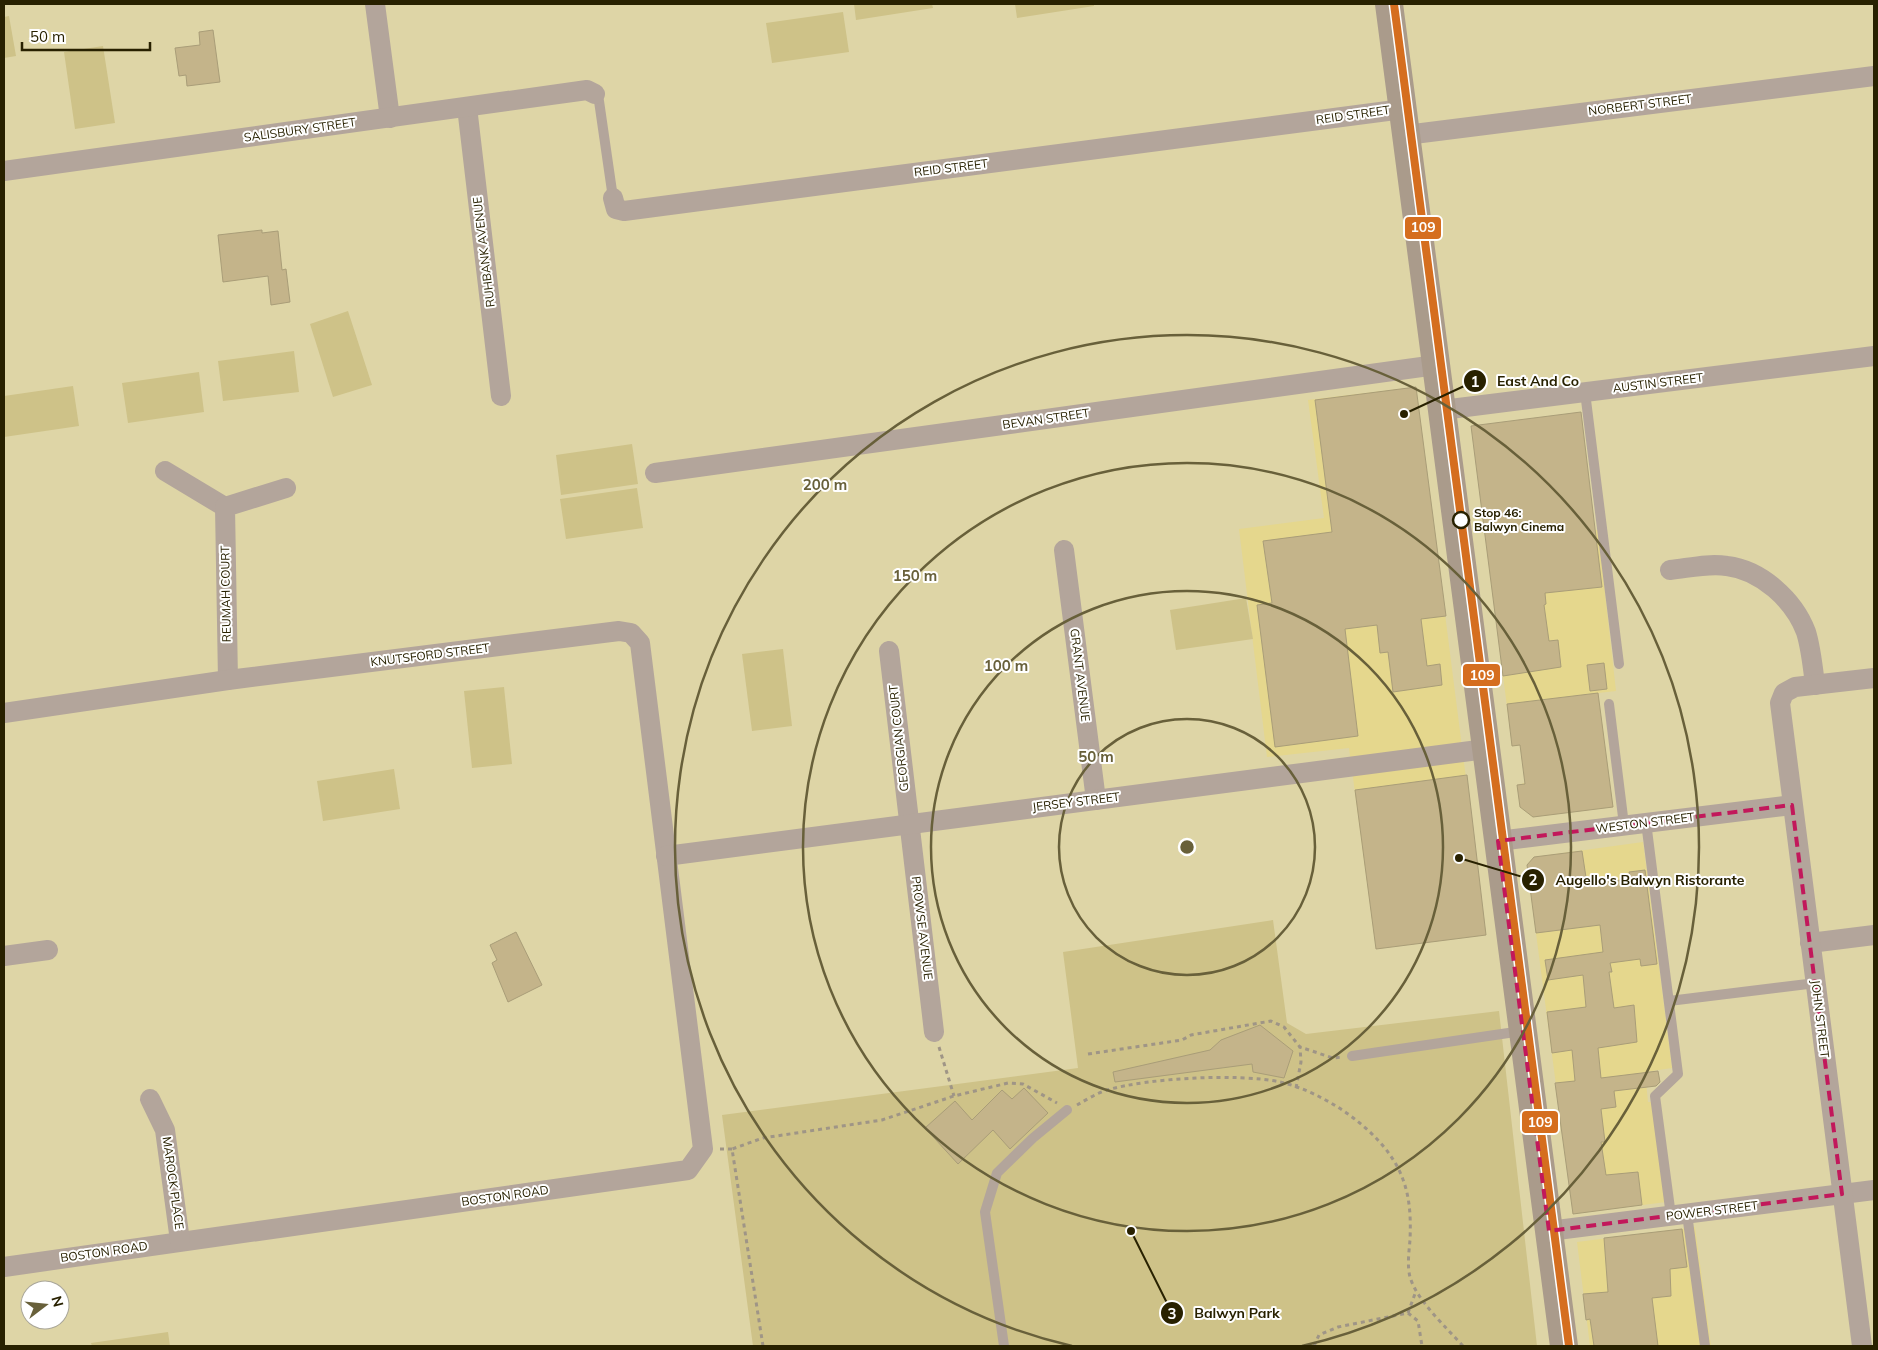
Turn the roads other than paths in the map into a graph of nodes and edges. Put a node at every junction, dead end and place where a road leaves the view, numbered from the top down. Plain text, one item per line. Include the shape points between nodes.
1 (376, 4) edge
2 (1389, 4) edge
3 (1874, 76) edge
4 (595, 94) joint
5 (467, 107) junction
6 (390, 118) junction
7 (1405, 122) junction
8 (4, 171) edge
9 (613, 198) joint
10 (1874, 356) edge
11 (1436, 365) junction
12 (1585, 392) junction
13 (501, 396) dead end
14 (1442, 410) junction
15 (165, 471) dead end
16 (655, 474) dead end
17 (286, 488) dead end
18 (225, 507) junction
19 (1064, 550) dead end
20 (1670, 570) dead end
21 (889, 651) dead end
22 (1619, 664) dead end
23 (1874, 678) edge
24 (228, 680) junction
25 (1815, 685) junction
26 (1609, 704) dead end
27 (4, 712) edge
28 (1486, 749) junction
29 (1096, 800) junction
30 (1792, 804) junction
31 (1646, 822) junction
32 (909, 824) junction
33 (1624, 825) junction
34 (1498, 841) junction
35 (666, 856) junction
36 (1874, 935) edge
37 (1810, 943) junction
38 (48, 950) dead end
39 (4, 956) edge
40 (1816, 983) junction
41 (1669, 1001) junction
42 (1523, 1031) junction
43 (934, 1032) road end
44 (1352, 1056) road end
45 (150, 1099) dead end
46 (1066, 1110) road end
47 (1874, 1190) edge
48 (1842, 1194) junction
49 (1679, 1215) junction
50 (1549, 1231) junction
51 (180, 1241) junction
52 (4, 1267) edge
53 (1004, 1346) edge
54 (1564, 1346) edge
55 (1705, 1346) edge
56 (1862, 1346) edge

1 - 6 street
2 - 7 main road
3 - 7 street, NORBERT STREET
4 - 5 street, SALISBURY STREET via 588,90
4 - 9 lane, REID STREET via 599,101
5 - 6 street, SALISBURY STREET
5 - 13 street, RUHBANK AVENUE
6 - 8 street, SALISBURY STREET
7 - 9 street, REID STREET via 624,211 616,208
7 - 11 main road
10 - 12 street, AUSTIN STREET
11 - 14 main road
11 - 16 street, BEVAN STREET
12 - 14 street, AUSTIN STREET
12 - 22 lane
14 - 28 main road
15 - 18 street
17 - 18 street
18 - 24 street, REUMAH COURT
19 - 29 street, GRANT AVENUE
20 - 25 street via 1728,566 1754,574 1764,581 1786,601 1802,624
21 - 32 street, GEORGIAN COURT
23 - 25 street
24 - 27 street, KNUTSFORD STREET
24 - 35 street, KNUTSFORD STREET via 610,632 631,633 640,643
25 - 30 street, JOHN STREET via 1795,687 1784,693 1780,700
26 - 33 lane
28 - 29 street, JERSEY STREET
28 - 34 main road
29 - 32 street, JERSEY STREET
30 - 31 street, WESTON STREET
30 - 37 street, JOHN STREET
31 - 33 street, WESTON STREET
31 - 41 lane
32 - 35 street, JERSEY STREET
32 - 43 street, PROWSE AVENUE
33 - 34 street, WESTON STREET
34 - 42 main road
35 - 51 street, BOSTON ROAD via 703,1149 688,1170
36 - 37 street
37 - 40 street, JOHN STREET
38 - 39 street
40 - 41 lane
40 - 48 street, JOHN STREET
41 - 49 lane via 1678,1074 1655,1096
42 - 44 lane
42 - 50 main road
45 - 51 street, MAROCK PLACE via 165,1130
46 - 53 lane via 997,1173 985,1212
47 - 48 street, POWER STREET
48 - 49 street, POWER STREET
48 - 56 street, JOHN STREET
49 - 50 street, POWER STREET
49 - 55 lane
50 - 54 main road
51 - 52 street, BOSTON ROAD

